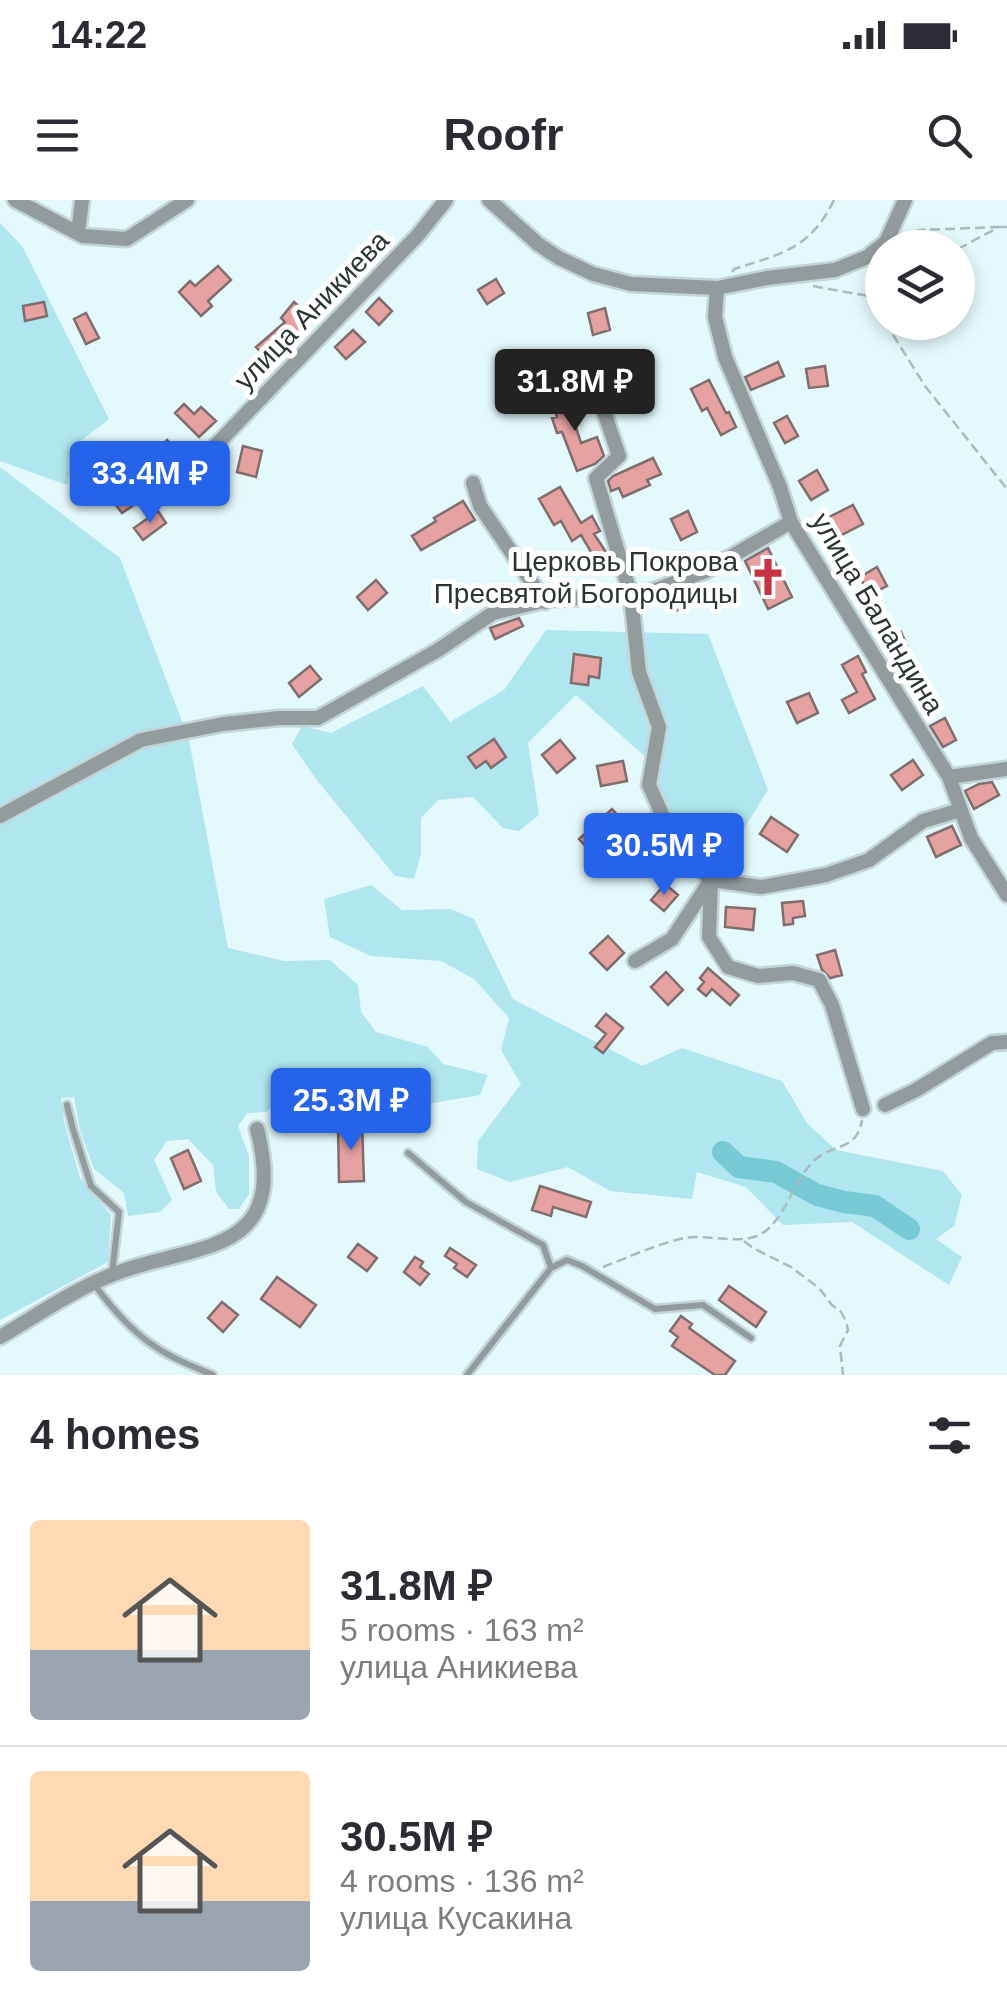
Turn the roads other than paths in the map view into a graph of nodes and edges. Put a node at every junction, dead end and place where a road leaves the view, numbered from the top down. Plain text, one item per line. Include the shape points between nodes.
1 (14, 200) edge
2 (82, 200) edge
3 (187, 200) edge
4 (446, 200) edge
5 (488, 200) edge
6 (905, 200) edge
7 (78, 234) junction
8 (717, 288) junction
9 (592, 373) dead end
10 (473, 484) dead end
11 (164, 492) dead end
12 (791, 522) junction
13 (631, 596) junction
14 (545, 602) junction
15 (1007, 769) edge
16 (949, 777) junction
17 (961, 810) junction
18 (0, 816) edge
19 (710, 880) junction
20 (1007, 896) edge
21 (635, 960) dead end
22 (1007, 1042) edge
23 (68, 1104) dead end
24 (885, 1105) dead end
25 (863, 1110) road end
26 (257, 1128) dead end
27 (408, 1153) dead end
28 (550, 1268) junction
29 (112, 1275) junction
30 (93, 1283) junction
31 (0, 1337) edge
32 (751, 1338) dead end
33 (213, 1375) edge
34 (467, 1375) edge

1 - 7 street
2 - 7 street
3 - 7 street via 127,239
4 - 11 street, улица Аникиева
5 - 8 street via 538,244 593,274 632,284
6 - 8 street via 886,242 867,257 835,270
8 - 12 street, улица Баландина via 715,317 725,357
9 - 13 street via 619,456 596,478
10 - 14 street via 480,506
12 - 13 street via 706,571
12 - 16 street, улица Баландина
13 - 14 street
13 - 19 street via 638,672 659,727 649,785 675,842
14 - 18 street via 494,613 318,718 223,724 141,740
15 - 16 street
16 - 17 street, улица Баландина
17 - 19 street via 923,821 870,860 826,875 761,887
17 - 20 street, улица Баландина
19 - 21 street via 672,939
19 - 25 street via 709,937 728,966 758,976 793,973 819,980
22 - 24 street via 992,1043
23 - 29 lane via 92,1186 119,1212
26 - 29 street via 262,1199 250,1222 218,1244
27 - 28 lane via 466,1202 543,1245
28 - 32 lane via 567,1260 655,1309 703,1305
28 - 34 lane
29 - 30 street
30 - 31 street
30 - 33 lane via 142,1338

